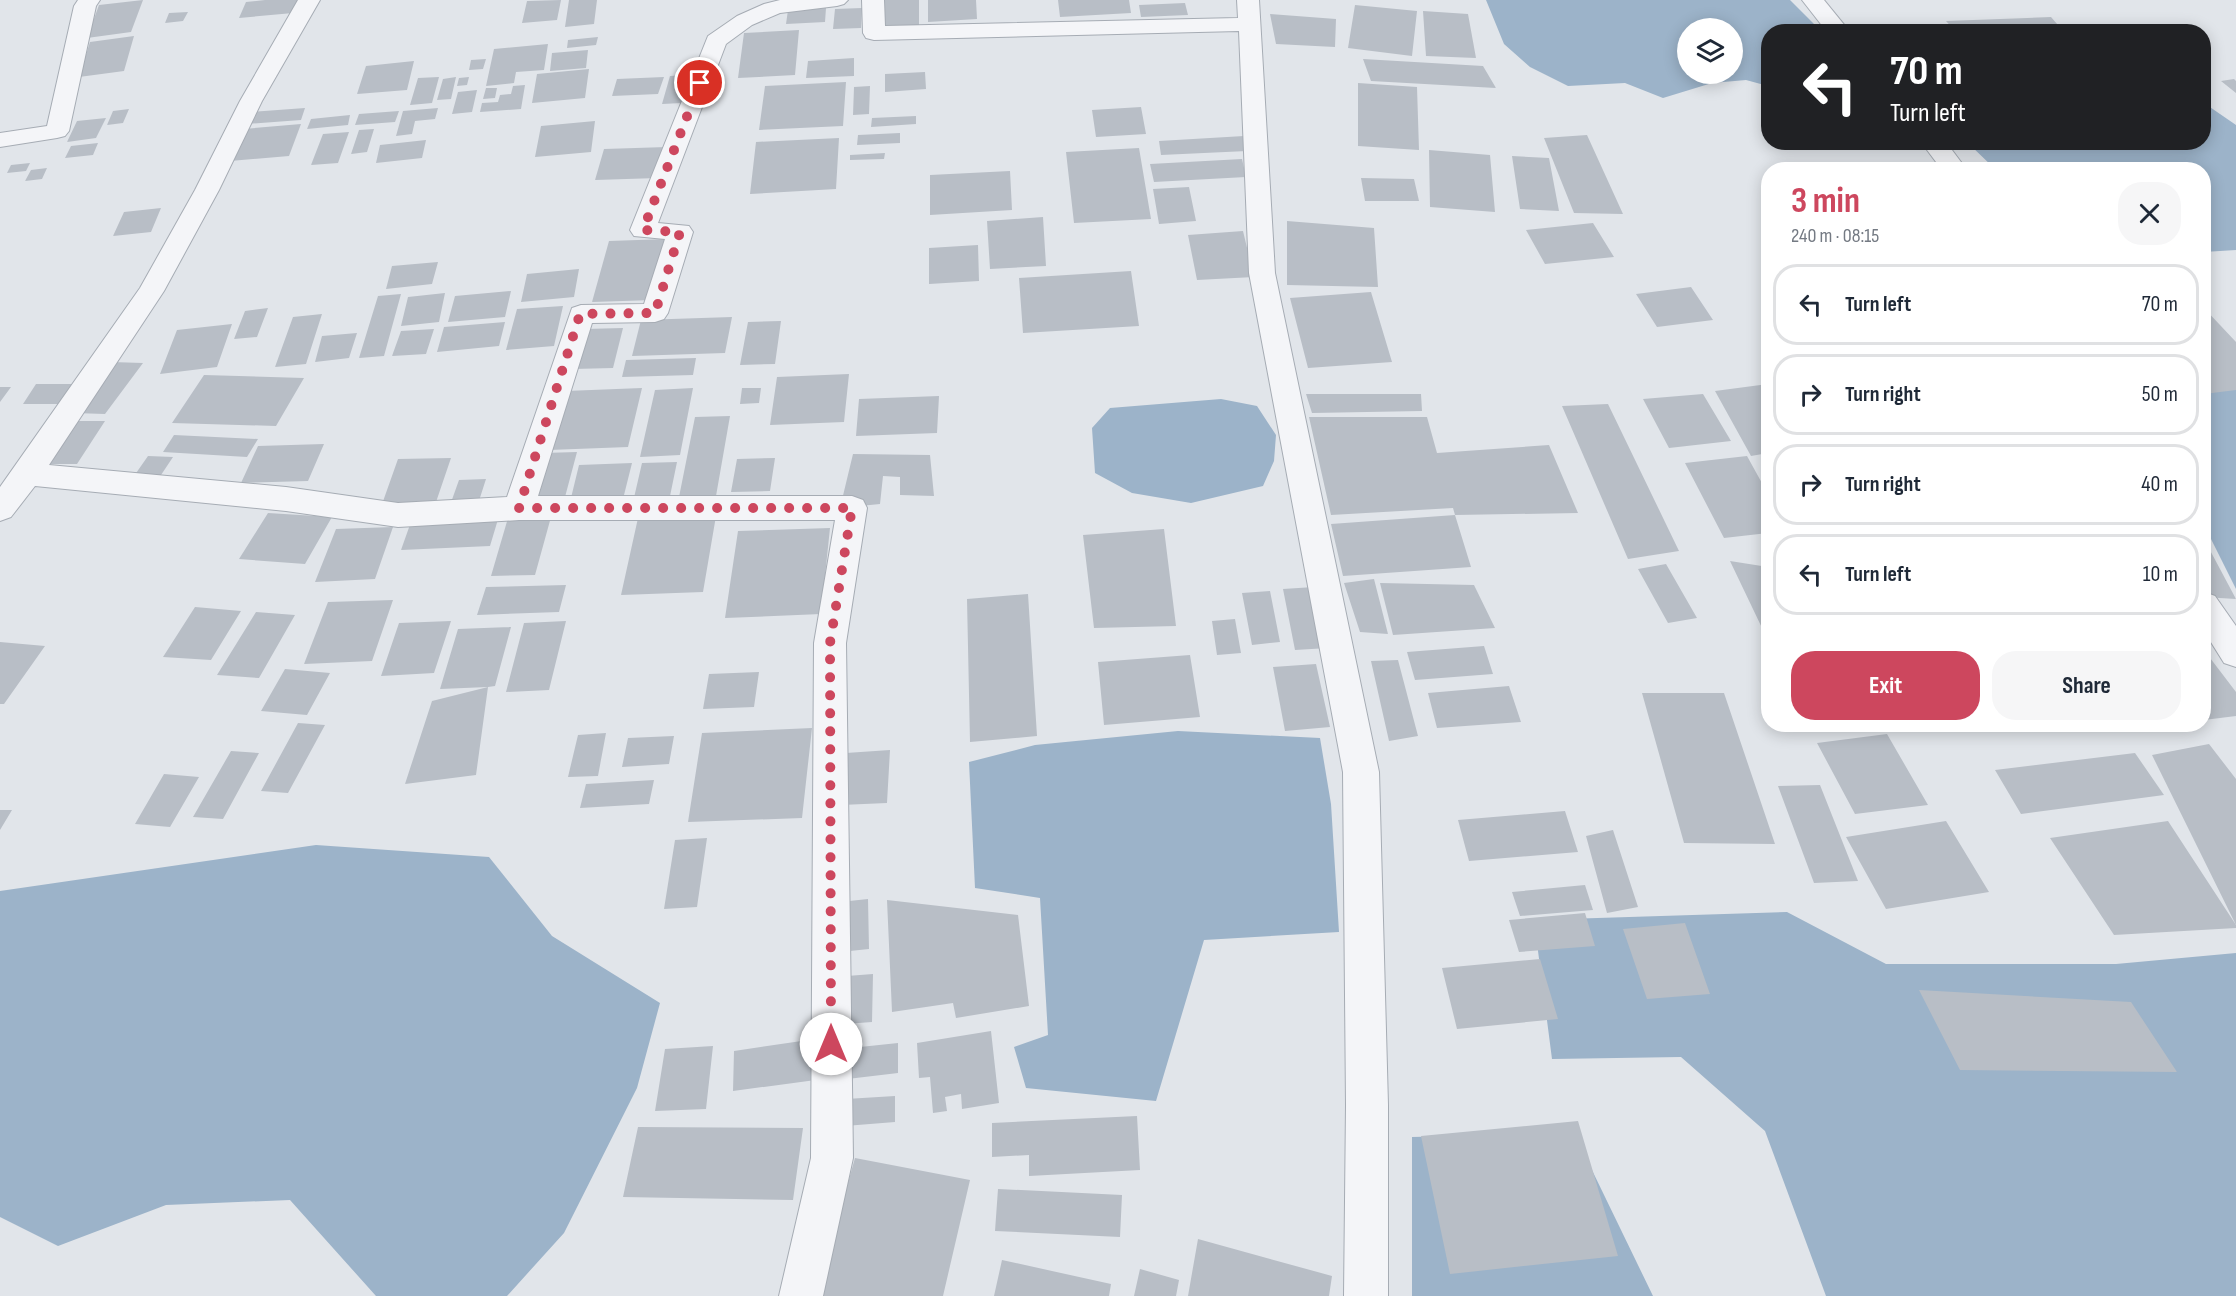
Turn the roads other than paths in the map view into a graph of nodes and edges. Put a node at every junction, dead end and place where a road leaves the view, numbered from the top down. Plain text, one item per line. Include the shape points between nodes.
1 (89, 0) edge
2 (309, 0) edge
3 (837, 0) edge
4 (873, 0) edge
5 (1812, 0) edge
6 (1249, 12) edge
7 (1832, 24) edge
8 (0, 140) edge
9 (1939, 150) edge
10 (1949, 162) edge
11 (27, 474) junction
12 (519, 508) junction
13 (0, 509) edge
14 (2211, 616) edge
15 (2236, 653) edge
16 (801, 1296) edge
17 (1366, 1296) edge

1 - 8 street via 57,131
2 - 11 street via 151,291
3 - 12 street via 808,1 758,11 716,40 643,230 680,232 655,313 580,314
4 - 6 street via 874,33
5 - 7 street
6 - 17 street via 1262,273 1361,772
9 - 10 street
11 - 12 street via 286,499 398,515
11 - 13 street
12 - 16 street via 852,508 830,643 831,1158
14 - 15 street

